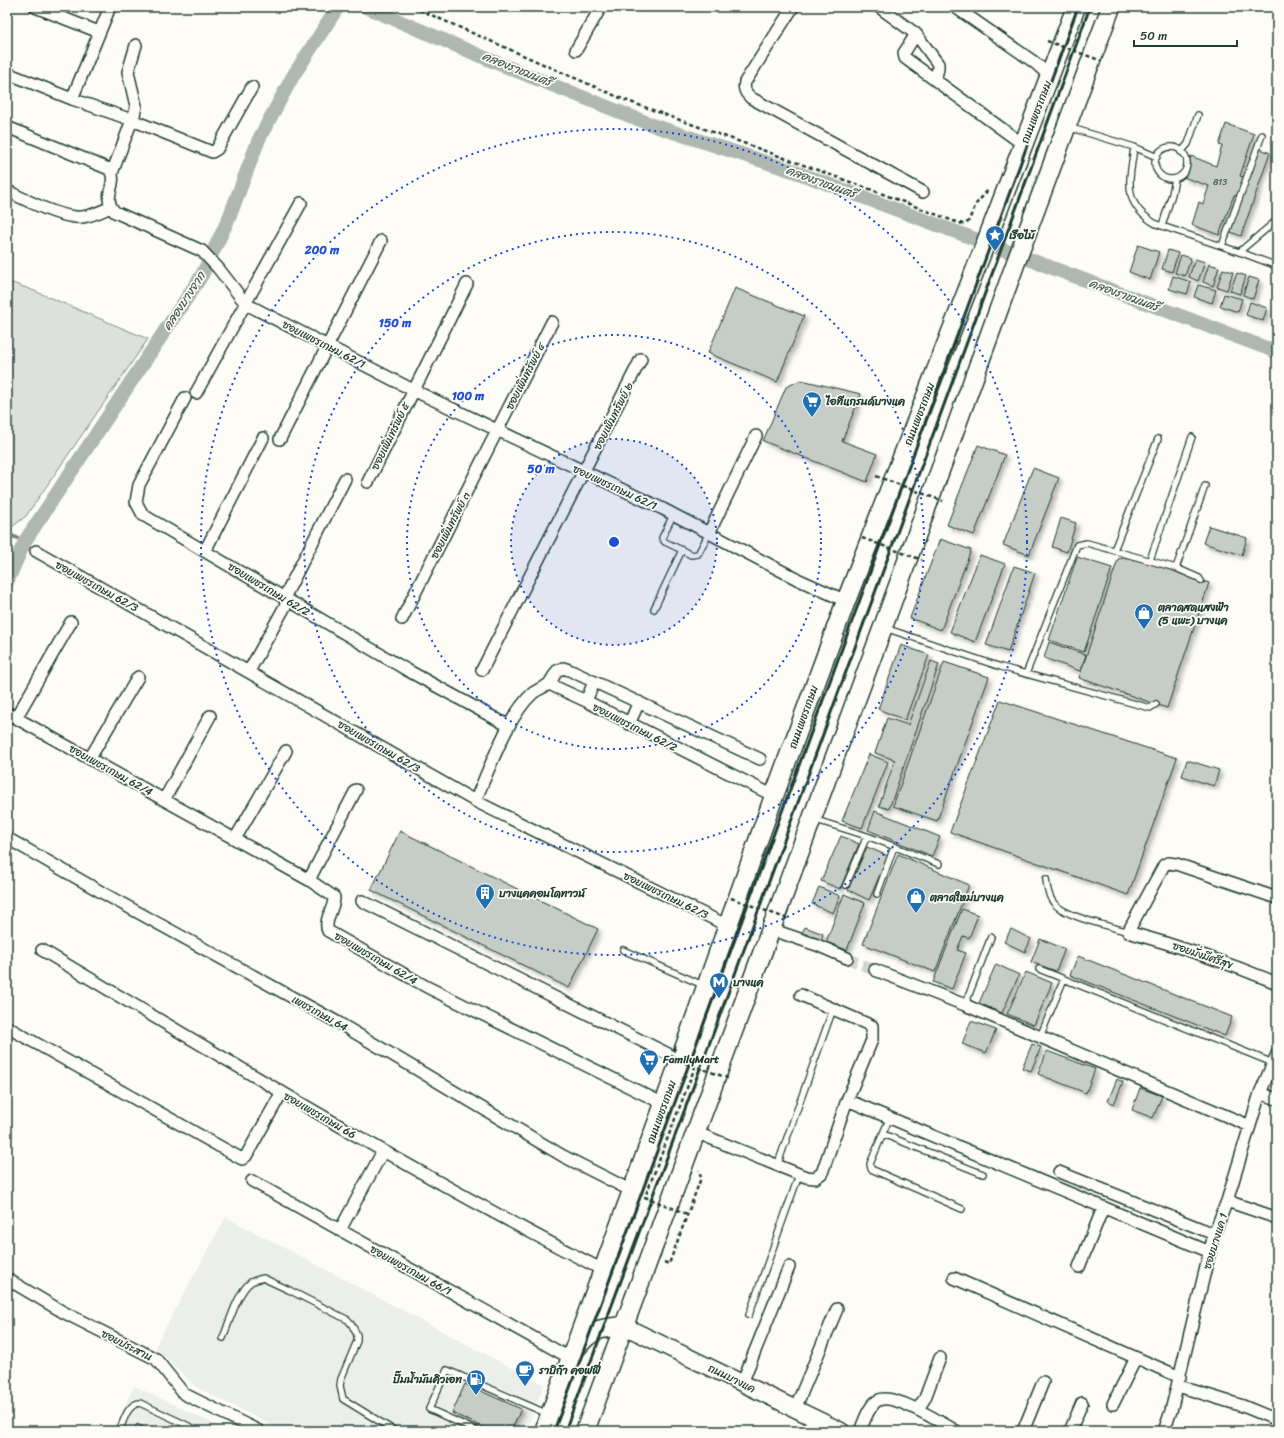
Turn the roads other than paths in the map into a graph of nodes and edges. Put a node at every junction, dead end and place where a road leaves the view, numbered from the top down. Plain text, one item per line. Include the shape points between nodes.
1 (36, 7) edge
2 (110, 7) edge
3 (601, 7) edge
4 (793, 7) edge
5 (879, 7) edge
6 (955, 7) edge
7 (1076, 7) edge
8 (1111, 7) edge
9 (99, 32) junction
10 (916, 34) junction
11 (136, 46) dead end
12 (576, 50) dead end
13 (7, 73) edge
14 (1050, 76) junction
15 (935, 80) junction
16 (252, 87) dead end
17 (72, 98) junction
18 (1198, 115) dead end
19 (132, 120) junction
20 (1066, 126) junction
21 (7, 127) edge
22 (1262, 135) dead end
23 (1024, 145) junction
24 (1134, 147) junction
25 (1181, 152) junction
26 (1157, 157) junction
27 (112, 173) junction
28 (1174, 179) junction
29 (7, 191) edge
30 (923, 192) dead end
31 (301, 203) dead end
32 (111, 208) junction
33 (1277, 220) edge
34 (1162, 226) junction
35 (382, 241) dead end
36 (1222, 246) junction
37 (1239, 252) junction
38 (1277, 266) edge
39 (467, 284) dead end
40 (246, 304) junction
41 (552, 322) dead end
42 (327, 346) junction
43 (641, 359) dead end
44 (413, 390) junction
45 (196, 393) dead end
46 (184, 398) dead end
47 (497, 430) junction
48 (756, 436) dead end
49 (1192, 437) dead end
50 (263, 438) dead end
51 (280, 439) dead end
52 (1158, 439) dead end
53 (584, 472) junction
54 (345, 479) dead end
55 (368, 482) dead end
56 (1206, 486) dead end
57 (672, 514) junction
58 (709, 533) junction
59 (682, 550) junction
60 (1114, 550) junction
61 (36, 551) dead end
62 (205, 551) junction
63 (1150, 560) junction
64 (1176, 568) junction
65 (1200, 581) dead end
66 (286, 600) junction
67 (846, 602) junction
68 (654, 609) dead end
69 (402, 619) dead end
70 (71, 622) dead end
71 (883, 627) junction
72 (482, 670) dead end
73 (249, 671) junction
74 (1026, 674) junction
75 (138, 677) dead end
76 (594, 682) junction
77 (549, 684) junction
78 (586, 701) junction
79 (639, 702) junction
80 (1156, 704) dead end
81 (12, 715) edge
82 (210, 716) dead end
83 (630, 724) junction
84 (509, 726) junction
85 (286, 751) dead end
86 (90, 758) junction
87 (760, 759) dead end
88 (356, 790) dead end
89 (774, 796) junction
90 (164, 800) junction
91 (475, 801) junction
92 (811, 819) junction
93 (867, 836) junction
94 (7, 838) edge
95 (235, 839) junction
96 (894, 847) junction
97 (939, 864) dead end
98 (1046, 879) dead end
99 (309, 880) junction
100 (846, 884) dead end
101 (877, 894) dead end
102 (1277, 898) edge
103 (362, 901) dead end
104 (728, 926) junction
105 (770, 929) junction
106 (1128, 932) junction
107 (991, 937) dead end
108 (42, 950) dead end
109 (623, 950) dead end
110 (847, 958) tunnel mouth
111 (875, 970) tunnel mouth
112 (1039, 970) dead end
113 (1064, 979) junction
114 (1277, 983) edge
115 (707, 987) junction
116 (801, 995) dead end
117 (965, 1005) junction
118 (832, 1009) junction
119 (7, 1027) edge
120 (1040, 1037) junction
121 (678, 1059) junction
122 (1275, 1059) edge
123 (282, 1092) junction
124 (1260, 1093) junction
125 (1277, 1099) edge
126 (847, 1100) junction
127 (664, 1104) junction
128 (890, 1117) junction
129 (1250, 1126) junction
130 (695, 1132) junction
131 (883, 1134) junction
132 (383, 1151) junction
133 (778, 1166) junction
134 (1059, 1172) dead end
135 (983, 1174) dead end
136 (799, 1175) junction
137 (252, 1181) dead end
138 (632, 1191) junction
139 (1227, 1201) junction
140 (1103, 1208) junction
141 (962, 1209) dead end
142 (1276, 1216) edge
143 (340, 1230) junction
144 (1214, 1234) junction
145 (1210, 1252) junction
146 (790, 1267) dead end
147 (1079, 1267) dead end
148 (603, 1270) junction
149 (954, 1278) dead end
150 (7, 1279) edge
151 (837, 1309) dead end
152 (749, 1315) dead end
153 (624, 1326) junction
154 (223, 1338) dead end
155 (570, 1358) junction
156 (940, 1358) dead end
157 (1136, 1358) junction
158 (1043, 1382) dead end
159 (1179, 1382) junction
160 (742, 1383) junction
161 (1082, 1403) dead end
162 (1114, 1404) dead end
163 (795, 1408) junction
164 (918, 1409) junction
165 (1277, 1420) edge
166 (546, 1423) edge
167 (119, 1431) edge
168 (199, 1431) edge
169 (259, 1431) edge
170 (395, 1431) edge
171 (476, 1431) edge
172 (585, 1431) edge
173 (841, 1431) edge
174 (860, 1431) edge
175 (956, 1431) edge
176 (1023, 1431) edge
177 (1070, 1431) edge
178 (1164, 1431) edge

1 - 9 street
2 - 9 street
3 - 12 street
4 - 30 street via 745,82 744,90 751,98
5 - 10 street
6 - 14 street
7 - 14 main road, ถนนเพชรเกษม
8 - 20 main road
9 - 17 street
10 - 15 street via 938,64
10 - 15 street via 904,56
11 - 19 street via 128,72 136,106
13 - 17 street
14 - 23 main road, ถนนเพชรเกษม
15 - 23 street
16 - 19 street via 217,149 212,152
17 - 19 street
18 - 25 lane via 1188,144
19 - 27 street
20 - 24 lane
20 - 71 main road
21 - 27 street via 109,169
22 - 36 lane
23 - 67 main road, ถนนเพชรเกษม
24 - 26 lane
24 - 34 lane via 1129,179 1130,194 1135,207 1145,217
25 - 26 lane via 1168,148
25 - 28 lane via 1186,160 1186,166 1184,173
26 - 28 lane via 1157,171 1165,178
27 - 32 street via 109,201
28 - 34 lane
29 - 32 street via 66,217 88,216
31 - 40 street
32 - 40 street, ซอยเพชรเกษม 62/1 via 202,251
33 - 37 lane
34 - 36 lane
35 - 42 street
36 - 37 lane
37 - 38 lane
39 - 44 street, ซอยเพิ่มทรัพย์ ๕
40 - 42 street, ซอยเพชรเกษม 62/1
40 - 45 street
41 - 47 street, ซอยเพิ่มทรัพย์ ๔
42 - 44 street, ซอยเพชรเกษม 62/1
42 - 51 street
43 - 53 street, ซอยเพิ่มทรัพย์ ๒
44 - 47 street, ซอยเพชรเกษม 62/1
44 - 55 street, ซอยเพิ่มทรัพย์ ๕
46 - 62 street, ซอยเพชรเกษม 62/2 via 139,486 136,502 143,515
47 - 53 street, ซอยเพชรเกษม 62/1
47 - 69 street, ซอยเพิ่มทรัพย์ ๓
48 - 58 street
49 - 63 lane
50 - 62 street
52 - 60 lane
53 - 57 street, ซอยเพชรเกษม 62/1
53 - 72 street, ซอยเพิ่มทรัพย์ ๒
54 - 66 street
56 - 64 lane
57 - 58 street, ซอยเพชรเกษม 62/1
57 - 59 lane via 662,538
58 - 59 lane via 698,554 691,555
58 - 67 street, ซอยเพชรเกษม 62/1
59 - 68 lane
60 - 63 lane
60 - 74 lane via 1087,543 1077,546
61 - 73 street, ซอยเพชรเกษม 62/3
62 - 66 street, ซอยเพชรเกษม 62/2
63 - 64 lane
64 - 65 lane via 1199,578
66 - 73 street
66 - 84 street, ซอยเพชรเกษม 62/2
67 - 89 main road, ถนนเพชรเกษม
70 - 81 street
71 - 74 lane
71 - 92 main road
73 - 91 street, ซอยเพชรเกษม 62/3
74 - 80 lane via 1150,708
75 - 86 street
76 - 77 street via 563,668 557,671
76 - 78 street
76 - 79 street
77 - 78 street, ซอยเพชรเกษม 62/2
77 - 84 street via 533,693
78 - 83 street, ซอยเพชรเกษม 62/2
79 - 83 street
79 - 87 street
81 - 86 street, ซอยเพชรเกษม 62/4
82 - 90 street
83 - 89 street, ซอยเพชรเกษม 62/2
84 - 91 street
85 - 95 street
86 - 90 street, ซอยเพชรเกษม 62/4
88 - 99 street
89 - 104 main road, ถนนเพชรเกษม
90 - 95 street, ซอยเพชรเกษม 62/4
91 - 104 street, ซอยเพชรเกษม 62/3
92 - 93 lane
92 - 105 main road
93 - 96 lane
93 - 100 lane
94 - 138 street, เพชรเกษม 64 via 337,1022 563,1156
95 - 99 street, ซอยเพชรเกษม 62/4
96 - 97 lane
96 - 101 lane
98 - 106 lane via 1047,890 1054,904 1068,914
99 - 127 street, ซอยเพชรเกษม 62/4 via 334,896 326,924 328,931 427,987
102 - 106 street via 1168,863 1164,865
103 - 121 street
104 - 115 main road, ถนนเพชรเกษม
105 - 110 street
105 - 130 main road
106 - 114 street, ซอยมั่งมีศรีสุข via 1232,964
107 - 117 lane
108 - 123 street, ซอยเพชรเกษม 66
109 - 115 lane
111 - 117 street
112 - 113 lane
113 - 120 lane
113 - 122 lane
115 - 121 main road, ถนนเพชรเกษม
116 - 118 street
117 - 120 street
118 - 126 street via 872,1026 872,1040
118 - 133 lane
119 - 123 street via 242,1159
120 - 129 street
121 - 127 main road, ถนนเพชรเกษม
122 - 124 street, ซอยบางแค 1
123 - 132 street, ซอยเพชรเกษม 66
124 - 125 street
124 - 129 street, ซอยบางแค 1
126 - 128 street
126 - 136 street via 822,1173 815,1178
127 - 138 main road, ถนนเพชรเกษม
128 - 131 lane
128 - 140 street
129 - 139 street, ซอยบางแค 1
130 - 133 street
130 - 153 main road
131 - 135 lane
131 - 141 lane via 870,1164 871,1169
132 - 143 street
132 - 148 street, ซอยเพชรเกษม 66
133 - 136 street
134 - 144 street
136 - 152 lane
137 - 143 street, ซอยเพชรเกษม 66/1
138 - 148 main road, ถนนเพชรเกษม
139 - 142 street
139 - 144 street, ซอยบางแค 1
140 - 145 street
140 - 147 street
143 - 155 street, ซอยเพชรเกษม 66/1
144 - 145 street, ซอยบางแค 1
145 - 159 street, ซอยบางแค 1
146 - 160 street
148 - 155 main road, ถนนเพชรเกษม
149 - 157 street
150 - 169 street, ซอยประสาน via 63,1312 156,1359 184,1394
151 - 163 street
153 - 155 main road via 605,1328 590,1334
153 - 160 main road, ถนนบางแค
153 - 172 main road
154 - 170 lane via 246,1287 252,1281 263,1278 348,1320 357,1341 341,1379 343,1399
155 - 166 main road, ถนนเพชรเกษม
156 - 164 street via 926,1398
157 - 159 street
157 - 162 street
158 - 176 street
159 - 165 street
159 - 178 street, ซอยบางแค 1
160 - 163 main road, ถนนบางแค
161 - 177 street
163 - 173 main road, ถนนบางแค via 820,1425
164 - 174 street via 889,1398 879,1400 872,1406
164 - 175 street
166 - 171 lane via 447,1370 429,1409
167 - 168 lane via 131,1406 140,1403

